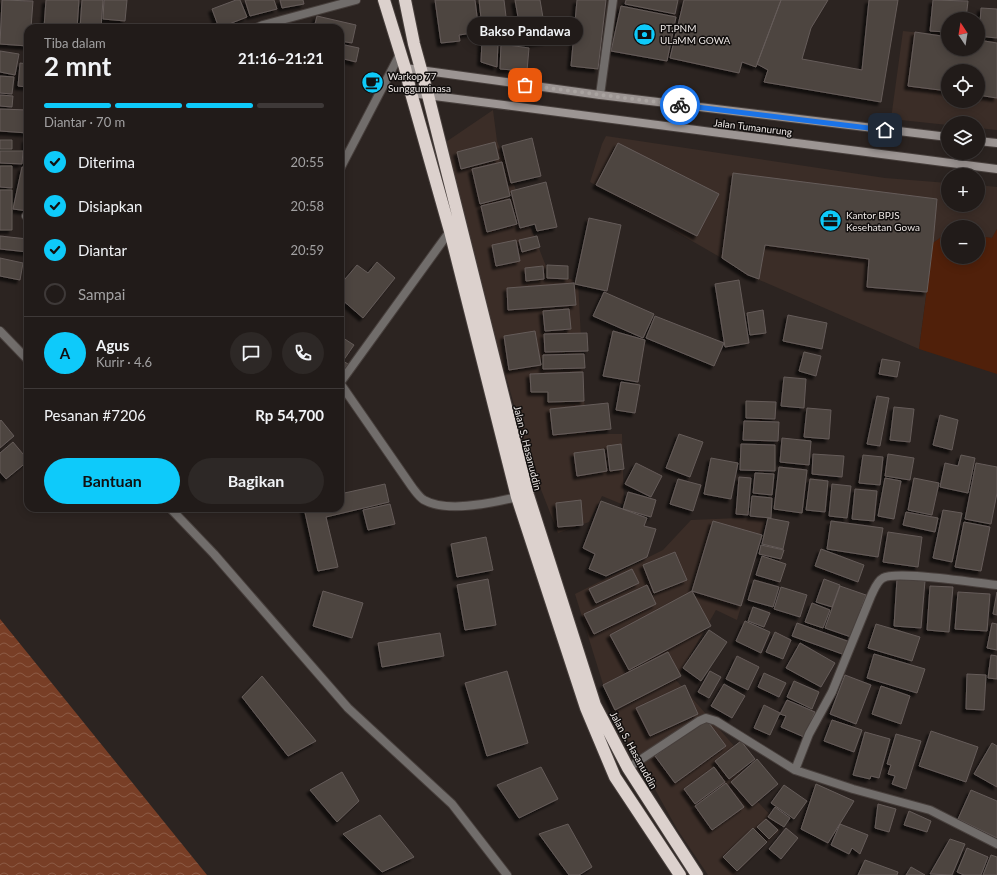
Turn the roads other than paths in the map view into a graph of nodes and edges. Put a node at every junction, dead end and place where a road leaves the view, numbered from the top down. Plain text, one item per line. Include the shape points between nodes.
1 (356, 0) edge
2 (384, 0) edge
3 (405, 0) edge
4 (613, 0) edge
5 (267, 24) edge
6 (400, 52) junction
7 (405, 68) junction
8 (421, 70) junction
9 (411, 93) junction
10 (428, 95) junction
11 (600, 95) junction
12 (941, 136) edge
13 (985, 142) edge
14 (997, 143) edge
15 (344, 161) edge
16 (997, 169) edge
17 (450, 231) junction
18 (0, 331) edge
19 (24, 356) edge
20 (344, 377) edge
21 (344, 389) edge
22 (517, 498) junction
23 (174, 512) edge
24 (997, 585) edge
25 (628, 768) junction
26 (795, 770) junction
27 (997, 844) edge
28 (507, 875) edge
29 (680, 875) edge
30 (697, 875) edge

1 - 5 street
2 - 6 highway
3 - 8 highway, Jalan S. Hasanuddin
4 - 11 street
6 - 7 highway
6 - 15 street
7 - 8 street, Jalan Tumanurung
7 - 9 highway
8 - 10 highway, Jalan S. Hasanuddin
8 - 11 street, Jalan Tumanurung
9 - 10 street, Jalan Tumanurung
9 - 17 highway
10 - 16 street, Jalan Tumanurung
10 - 25 highway, Jalan S. Hasanuddin via 528,495 595,705
11 - 12 street, Jalan Tumanurung
13 - 14 street
17 - 20 street
17 - 22 highway
18 - 19 street
21 - 22 street via 412,487 424,500 448,506
22 - 29 highway via 586,708 616,777
23 - 28 street via 214,554 348,708 452,804
24 - 26 street via 917,576 888,576 879,581 832,692 809,734
25 - 26 street via 706,718
25 - 30 highway, Jalan S. Hasanuddin
26 - 27 street via 930,810

